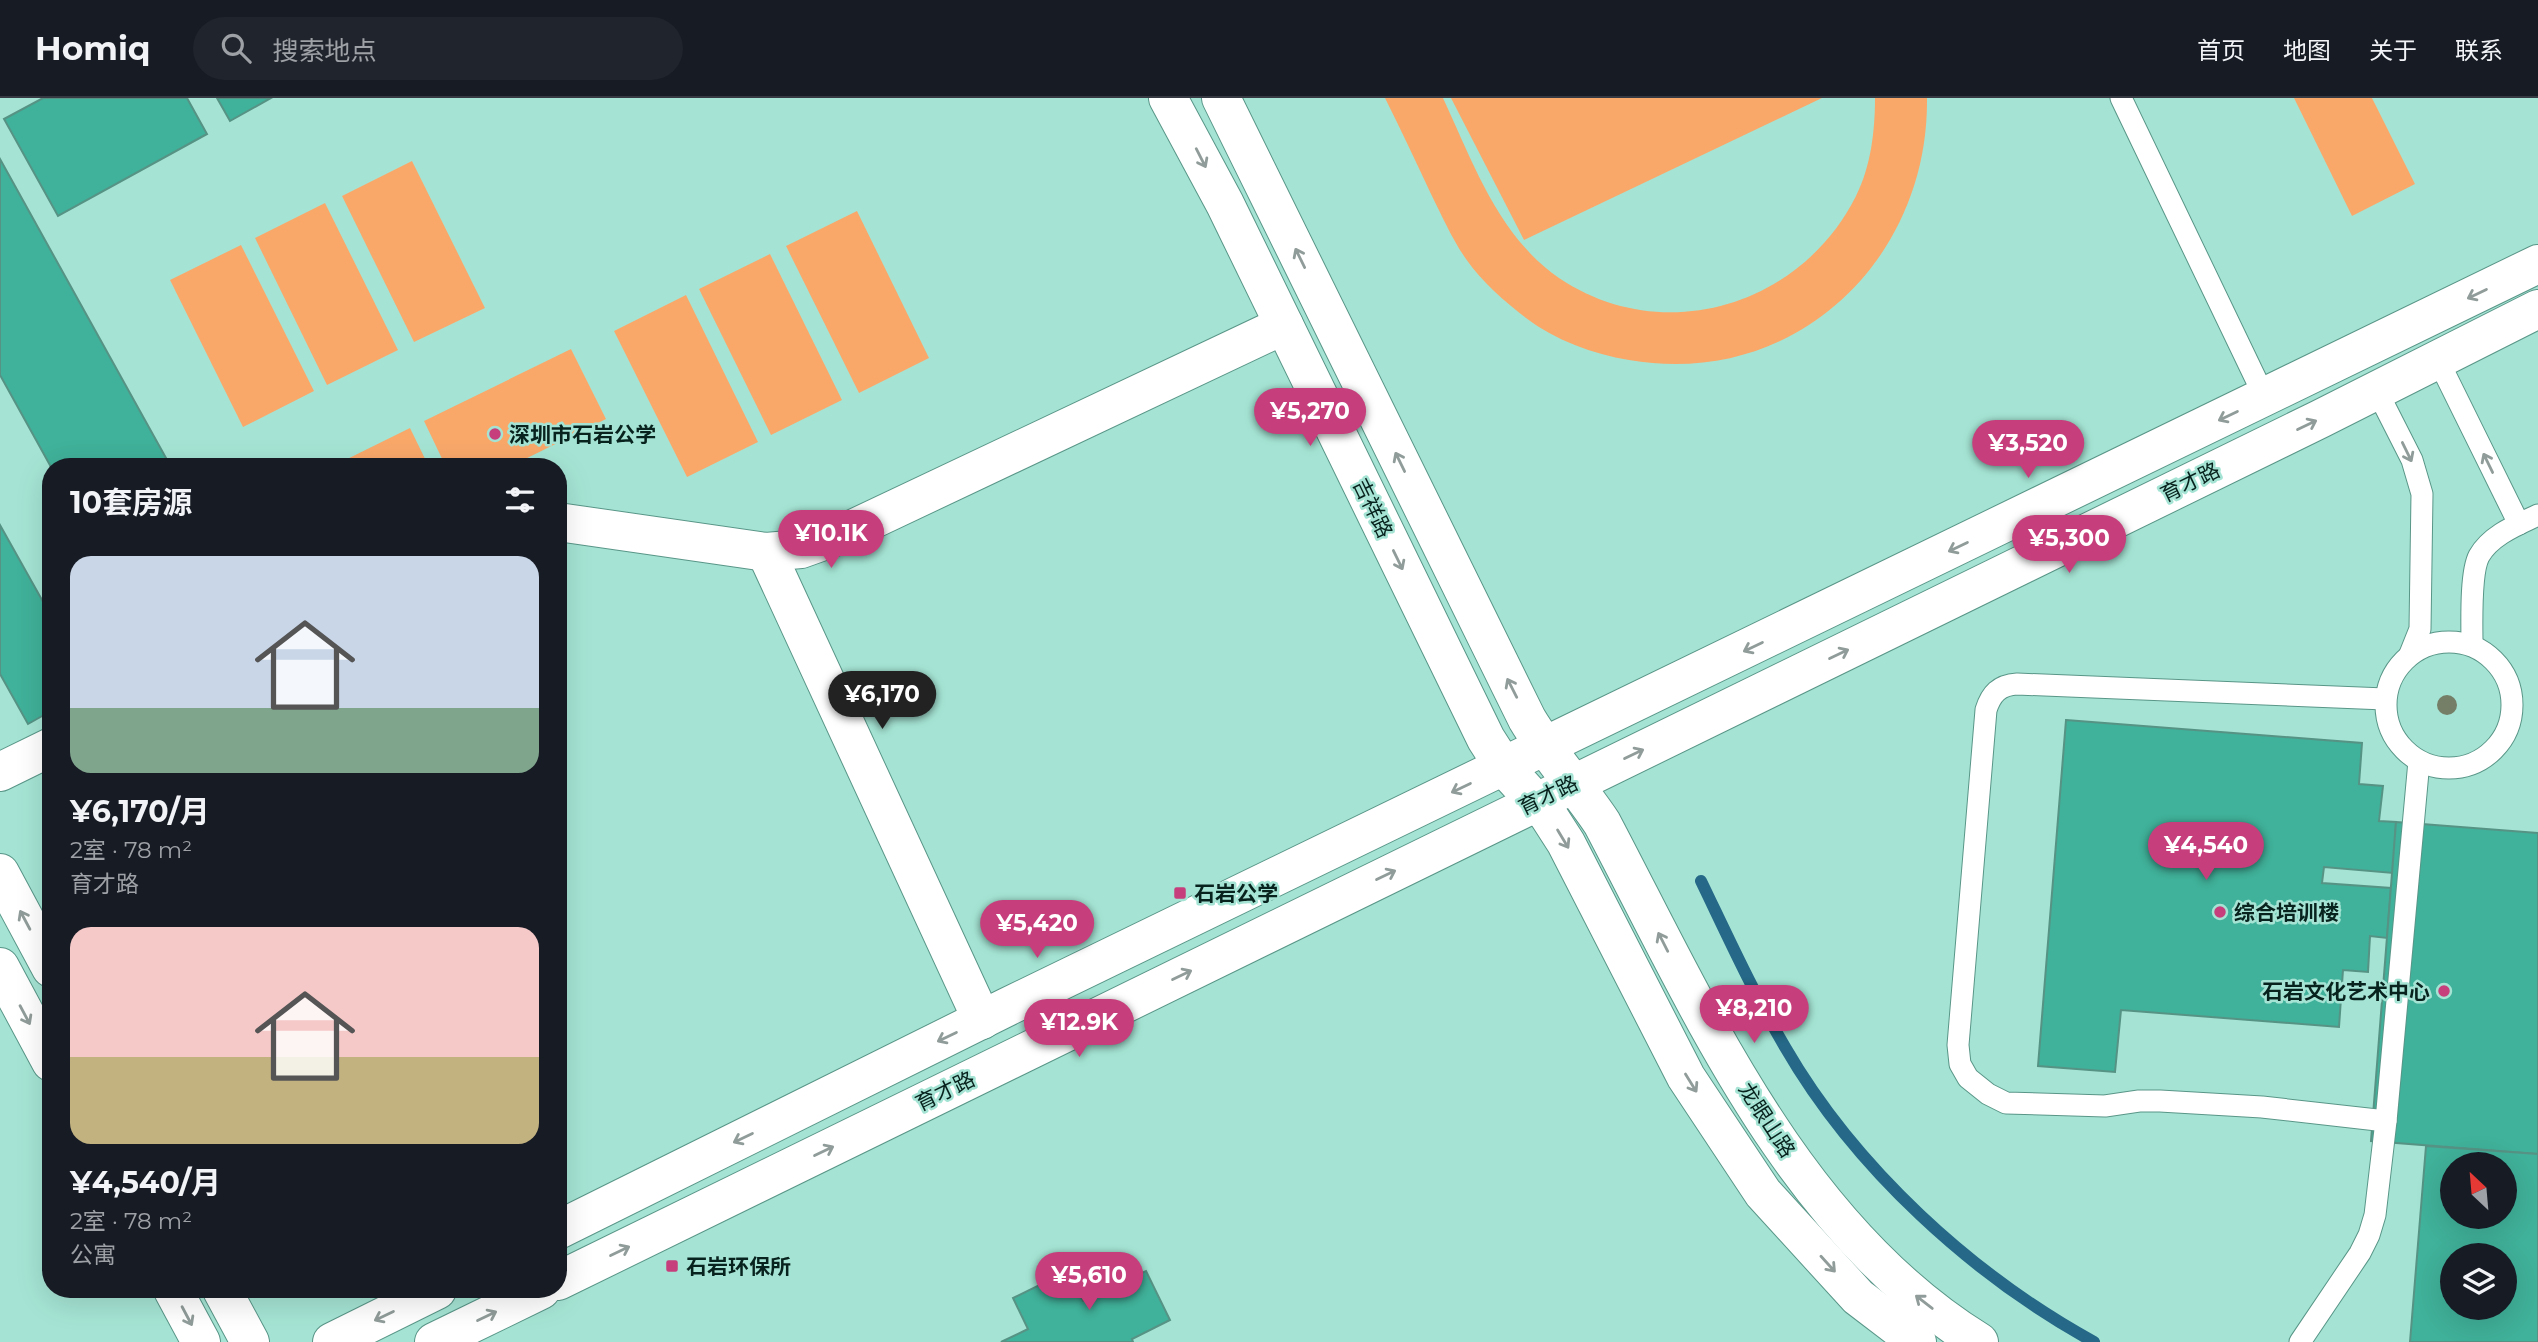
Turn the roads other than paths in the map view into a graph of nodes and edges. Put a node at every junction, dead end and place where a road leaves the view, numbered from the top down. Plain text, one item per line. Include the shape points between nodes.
1 (1168, 98) edge
2 (1221, 98) edge
3 (2121, 98) edge
4 (2538, 264) edge
5 (2538, 309) edge
6 (1284, 325) junction
7 (2438, 359) junction
8 (2377, 391) junction
9 (2265, 398) junction
10 (2528, 519) edge
11 (567, 523) edge
12 (766, 552) junction
13 (2472, 645) junction
14 (2410, 654) junction
15 (2385, 699) junction
16 (1544, 748) junction
17 (42, 751) edge
18 (2419, 761) junction
19 (1504, 768) junction
20 (0, 772) edge
21 (1573, 783) junction
22 (1535, 801) junction
23 (0, 873) edge
24 (42, 951) edge
25 (0, 967) edge
26 (982, 1020) junction
27 (42, 1045) edge
28 (2386, 1121) junction
29 (567, 1226) edge
30 (567, 1277) edge
31 (177, 1298) edge
32 (226, 1298) edge
33 (421, 1298) edge
34 (525, 1298) edge
35 (201, 1342) edge
36 (250, 1342) edge
37 (332, 1342) edge
38 (434, 1342) edge
39 (1917, 1342) edge
40 (1979, 1342) edge
41 (2300, 1342) edge

1 -> 6 street, 吉祥路
16 -> 2 street
3 - 9 lane
4 -> 9 street, 育才路
5 - 7 street, 育才路
6 - 12 street via 840,535 801,549
6 -> 19 street, 吉祥路 via 1456,681
7 - 8 street, 育才路
10 -> 7 lane
8 -> 14 lane via 2412,460 2422,494 2420,629
21 -> 8 street, 育才路
9 -> 16 street, 育才路
10 - 13 lane via 2503,532 2479,557 2474,575
11 - 12 street
12 - 26 street
13 - 14 lane via 2430,644
13 - 18 lane via 2490,655 2503,671 2511,691 2507,731 2496,748 2459,768 2438,768
14 - 15 lane via 2396,669
15 - 18 lane via 2390,731 2402,749
15 - 28 lane via 2017,684 1996,691 1986,710 1958,1045 1960,1064 1968,1078 2006,1103 2105,1106 2160,1101
16 - 19 street, 育才路
16 - 21 street, 龙眼山路
17 - 20 street
18 - 28 lane
19 - 22 street, 龙眼山路
19 -> 26 street, 育才路
21 - 22 street, 育才路
40 -> 21 street, 龙眼山路 via 1921,1300 1854,1238 1781,1145 1718,1044 1602,823
30 -> 22 street, 育才路
22 -> 39 street, 龙眼山路 via 1572,854 1686,1077 1763,1193 1858,1297
24 -> 23 street
25 -> 27 street
26 -> 29 street, 育才路
28 - 41 lane via 2369,1235
31 -> 35 street
32 - 36 street
33 -> 37 street
38 -> 34 street

